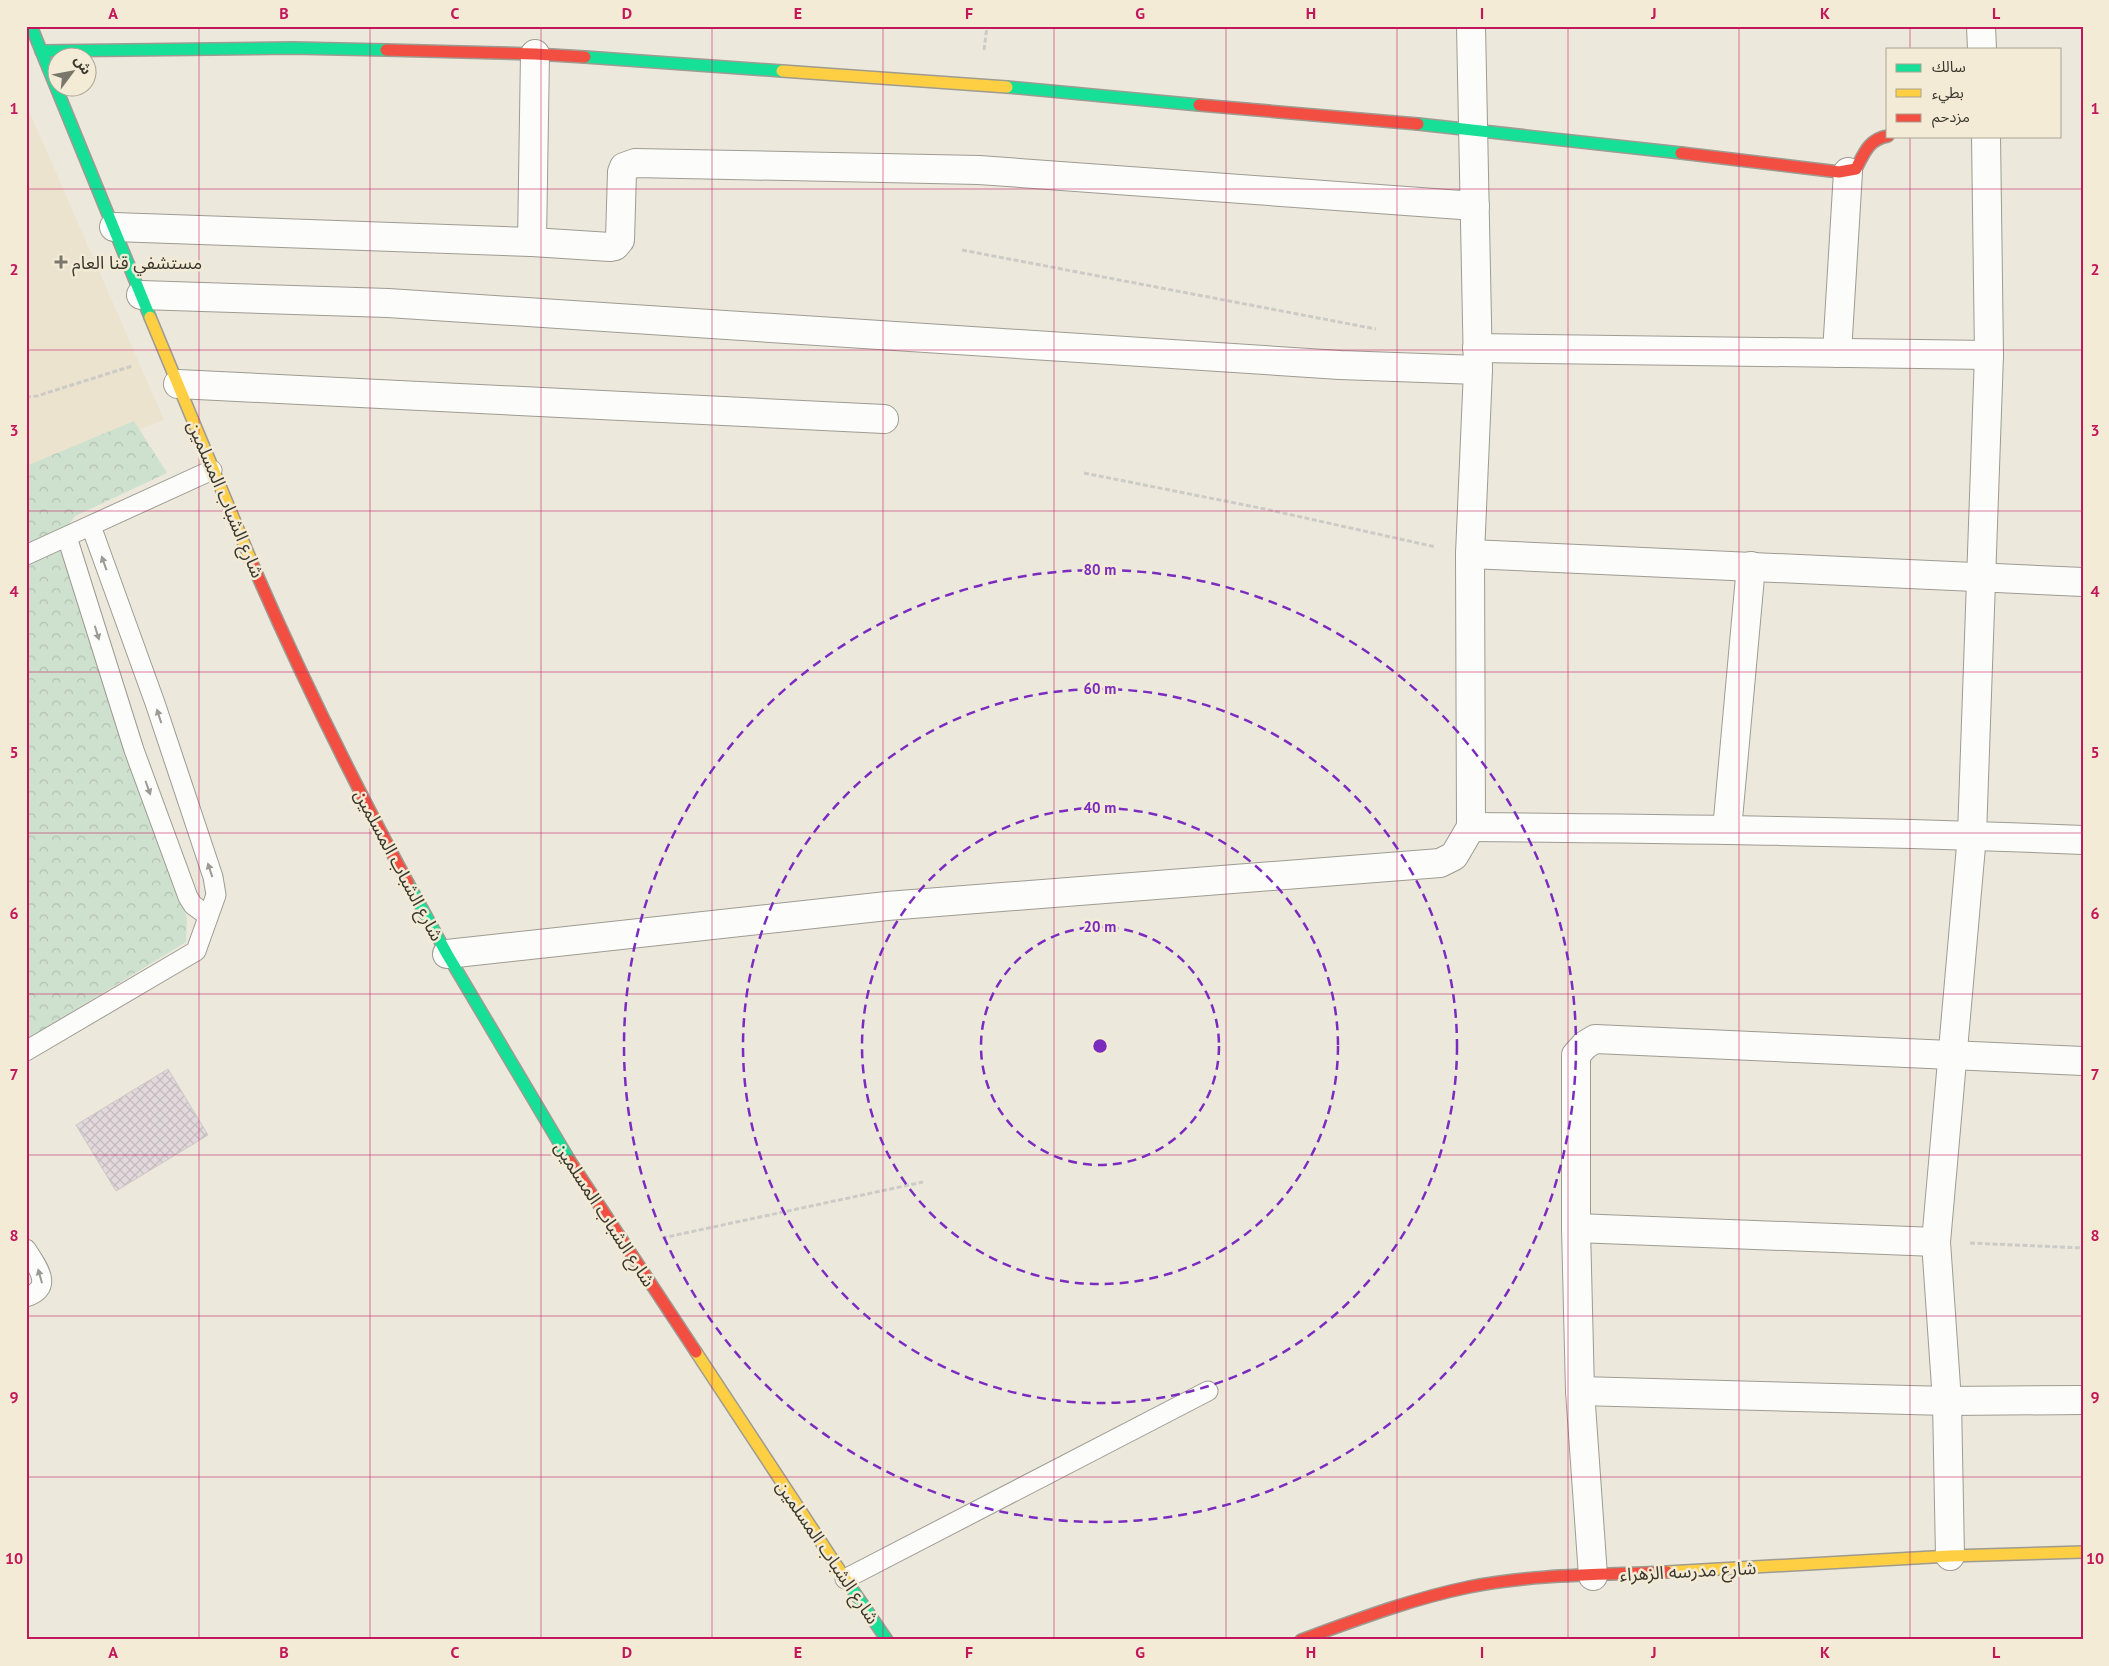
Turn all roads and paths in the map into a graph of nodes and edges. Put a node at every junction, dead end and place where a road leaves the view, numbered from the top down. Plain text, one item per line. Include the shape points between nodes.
1 (31, 26) edge
2 (1471, 26) edge
3 (1981, 26) edge
4 (1982, 48) edge
5 (41, 51) junction
6 (535, 54) junction
7 (1474, 129) junction
8 (1886, 136) edge
9 (1986, 138) edge
10 (1848, 172) junction
11 (1475, 206) junction
12 (114, 227) junction
13 (532, 242) junction
14 (962, 250) dead end
15 (141, 295) junction
16 (1380, 330) dead end
17 (1837, 353) junction
18 (166, 355) junction
19 (1989, 355) junction
20 (1478, 359) junction
21 (178, 384) junction
22 (26, 397) edge
23 (884, 419) dead end
24 (212, 470) junction
25 (1084, 473) dead end
26 (91, 526) junction
27 (67, 537) junction
28 (1470, 554) junction
29 (26, 555) edge
30 (1751, 566) junction
31 (1981, 577) junction
32 (2083, 582) edge
33 (135, 647) junction
34 (104, 656) junction
35 (1470, 827) junction
36 (1727, 830) junction
37 (1972, 835) junction
38 (2083, 840) edge
39 (208, 916) junction
40 (447, 954) junction
41 (26, 1051) edge
42 (1953, 1056) junction
43 (2083, 1061) edge
44 (923, 1182) dead end
45 (1576, 1228) junction
46 (1936, 1242) junction
47 (626, 1246) junction
48 (2083, 1248) edge
49 (26, 1249) edge
50 (26, 1297) edge
51 (1208, 1391) dead end
52 (1580, 1391) junction
53 (1947, 1400) junction
54 (2083, 1400) edge
55 (2083, 1552) edge
56 (1950, 1556) junction
57 (1593, 1576) junction
58 (845, 1579) junction
59 (887, 1640) edge
60 (1301, 1640) edge

1 - 5 street, شارع الشباب المسلمين
2 - 7 street
3 - 4 street
5 - 6 street via 293,48
5 - 12 street, شارع الشباب المسلمين
6 - 7 street via 979,85
6 - 13 street
7 - 10 street
7 - 11 street
8 - 10 street via 1872,140 1856,170
9 - 19 street
10 - 17 street
11 - 13 street via 979,170 635,162 624,167 622,172 620,240 615,246
11 - 20 street
12 - 13 street
12 - 15 street, شارع الشباب المسلمين
14 - 16 path
15 - 18 street, شارع الشباب المسلمين
15 - 20 street via 388,303 1340,365
17 - 19 street
17 - 20 street
18 - 21 street, شارع الشباب المسلمين
18 - 22 path
19 - 31 street
20 - 28 street
21 - 23 street
21 - 24 street, شارع الشباب المسلمين
24 - 26 lane
24 - 40 street, شارع الشباب المسلمين via 283,635 357,787
25 - 28 path
26 - 27 lane
33 -> 26 lane
27 - 29 lane
27 -> 34 lane
28 - 30 street
28 - 35 street
30 - 31 street
30 - 36 street
31 - 32 street
31 - 37 street
33 - 34 lane
39 -> 33 lane via 216,895 213,877
34 -> 39 lane via 134,750 188,897
35 - 36 street
35 - 40 street via 1454,856 1440,864 887,906
36 - 37 street
37 - 38 street
37 - 42 street
39 - 41 lane via 196,951
40 - 47 street, شارع الشباب المسلمين via 558,1143
42 - 43 street
42 - 45 street via 1595,1039 1576,1055
42 - 46 street
44 - 47 path
45 - 46 street
45 - 52 street
46 - 48 path
46 - 53 street
47 - 58 street, شارع الشباب المسلمين
50 -> 49 lane via 35,1295 42,1284 42,1275
51 - 58 lane
52 - 53 street
52 - 57 street
53 - 54 street
53 - 56 street
55 - 56 street, شارع مدرسه الزهراء
56 - 57 street, شارع مدرسه الزهراء
57 - 60 street, شارع مدرسه الزهراء via 1531,1578 1470,1587 1410,1602
58 - 59 street, شارع الشباب المسلمين

